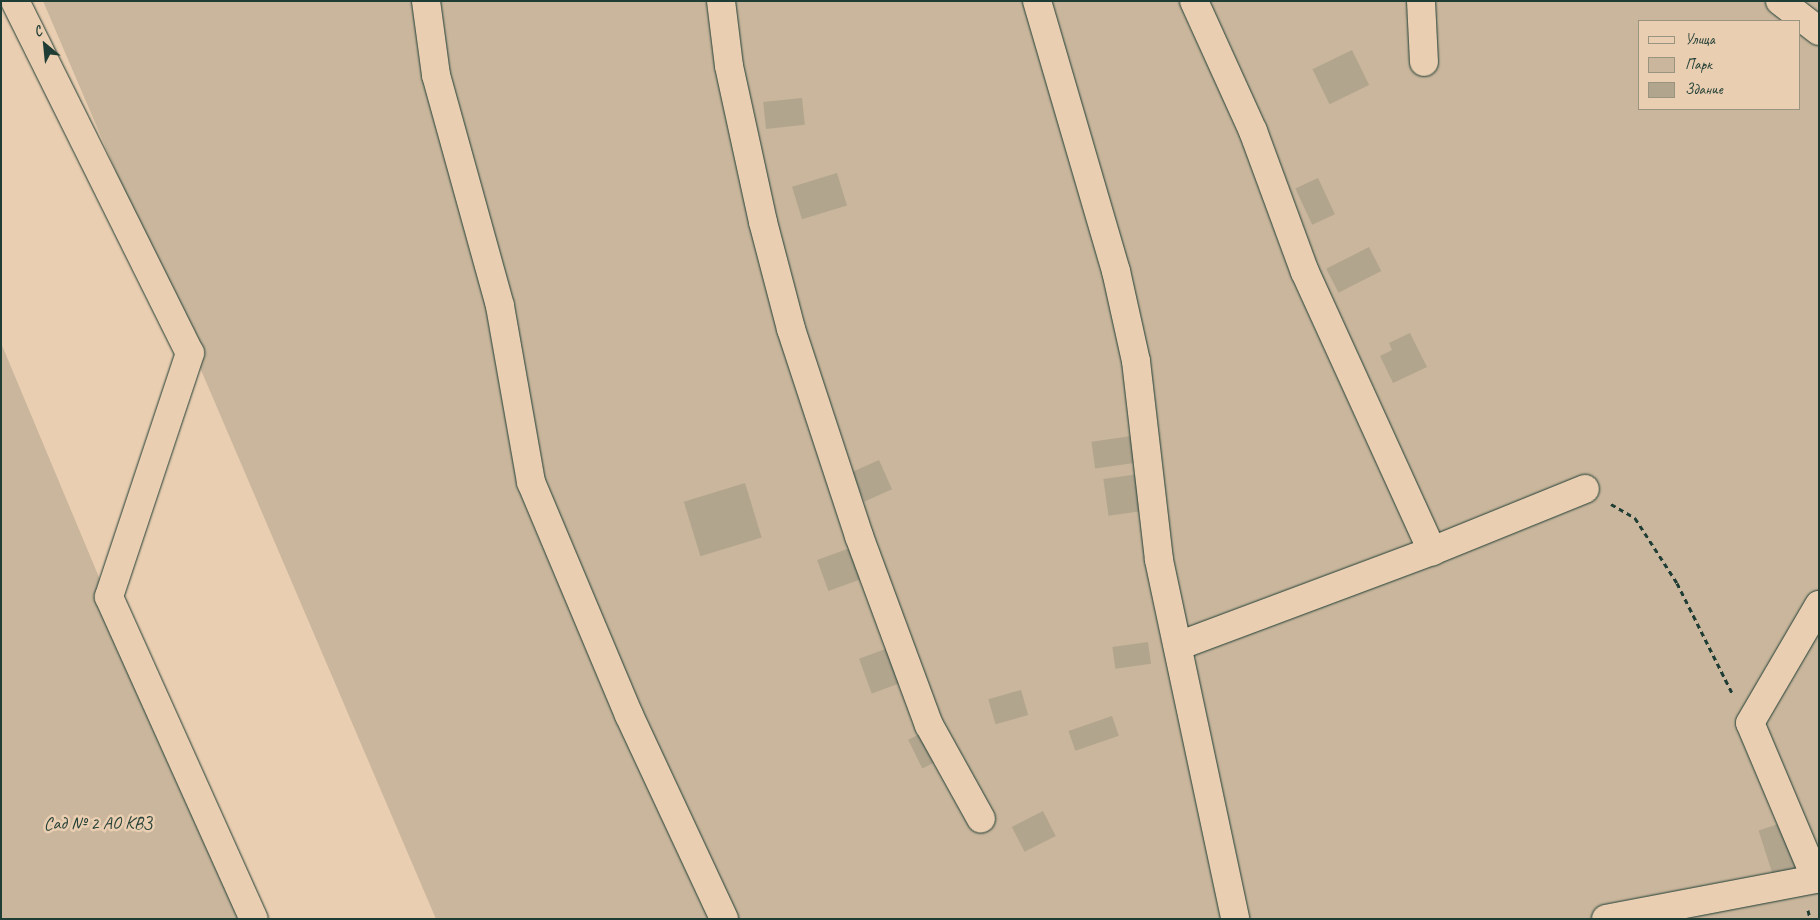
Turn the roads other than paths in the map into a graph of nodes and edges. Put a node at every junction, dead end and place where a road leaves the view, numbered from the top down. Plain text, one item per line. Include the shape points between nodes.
1 (15, 1) edge
2 (426, 1) edge
3 (721, 1) edge
4 (1037, 1) edge
5 (1194, 1) edge
6 (1421, 1) edge
7 (1780, 1) edge
8 (1819, 31) edge
9 (1424, 62) dead end
10 (1585, 488) road end
11 (1432, 551) junction
12 (1819, 605) edge
13 (1178, 646) junction
14 (981, 819) dead end
15 (254, 919) edge
16 (724, 919) edge
17 (1235, 919) edge
18 (1606, 919) edge

1 - 15 lane via 190,353 109,597
2 - 16 lane via 436,74 500,306 532,482 629,715
3 - 14 lane via 729,66 763,222 791,329 859,536 929,725
4 - 13 lane via 1116,271 1136,361 1159,560
5 - 11 lane via 1253,132 1305,272
6 - 9 lane
7 - 8 lane
10 - 11 lane
11 - 13 lane
12 - 18 lane via 1750,724 1816,880
13 - 17 lane

